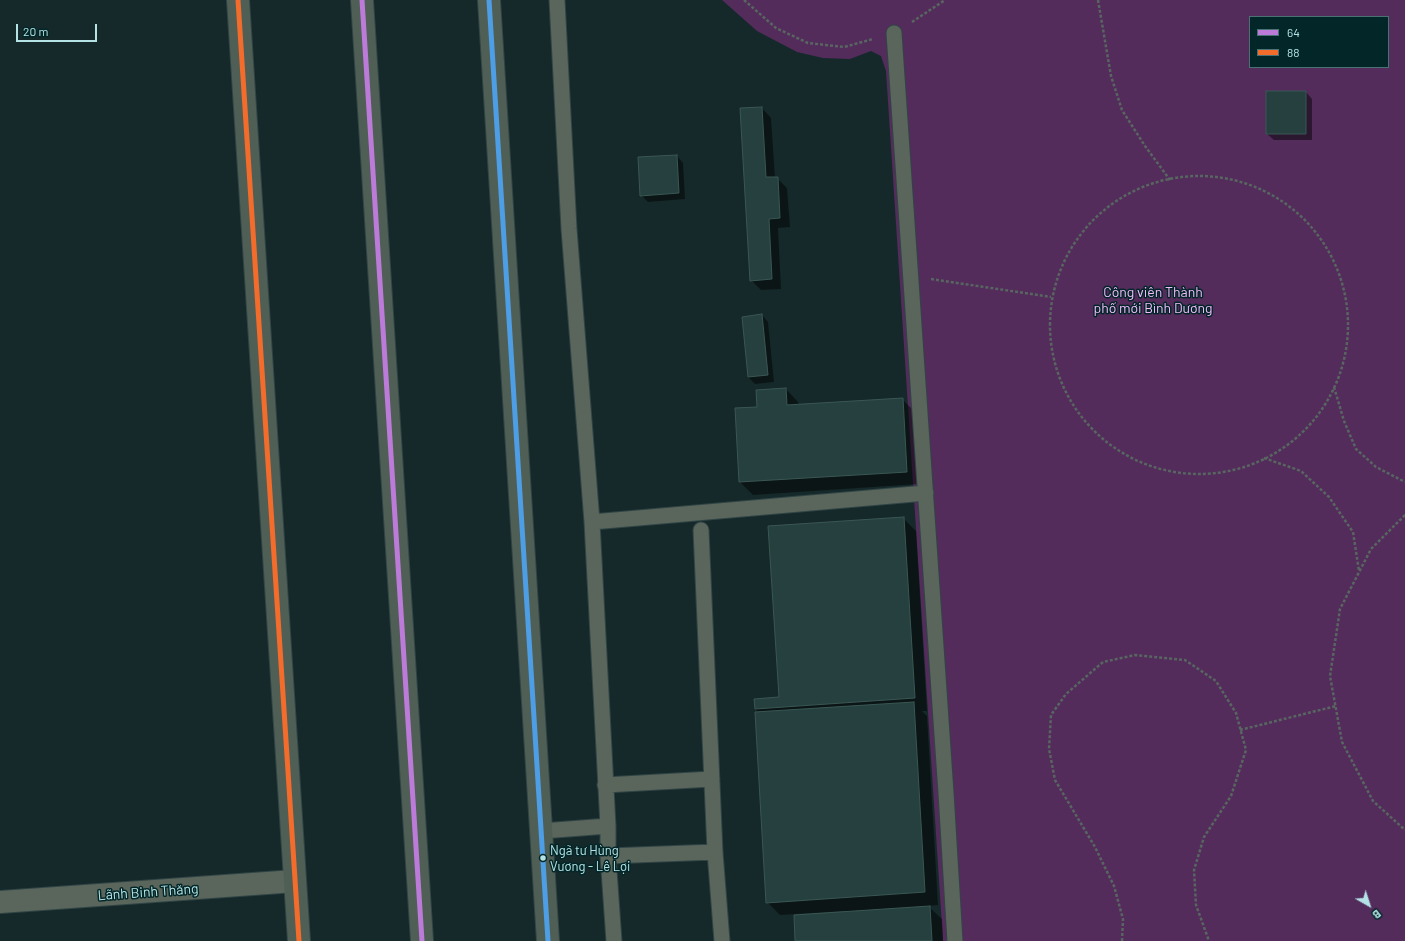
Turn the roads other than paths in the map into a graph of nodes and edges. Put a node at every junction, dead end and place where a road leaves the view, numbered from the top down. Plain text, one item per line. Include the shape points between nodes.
1 (238, 0) edge
2 (362, 0) edge
3 (489, 0) edge
4 (557, 0) edge
5 (894, 33) road end
6 (926, 493) junction
7 (592, 522) junction
8 (701, 530) dead end
9 (712, 779) junction
10 (605, 785) junction
11 (608, 826) junction
12 (542, 831) junction
13 (715, 852) junction
14 (608, 856) junction
15 (295, 881) junction
16 (0, 902) edge
17 (299, 941) edge
18 (422, 941) edge
19 (548, 941) edge
20 (614, 941) edge
21 (722, 941) edge
22 (955, 941) edge

1 - 15 main road
2 - 18 main road
3 - 12 main road
4 - 7 lane via 569,229
5 - 6 lane
6 - 7 lane
6 - 22 lane
7 - 10 lane
8 - 9 lane
9 - 10 lane
9 - 13 lane
10 - 11 lane
11 - 12 lane
11 - 14 lane
12 - 19 main road
13 - 14 lane
13 - 21 lane
14 - 20 lane
15 - 16 street, Lãnh Binh Thăng
15 - 17 main road

